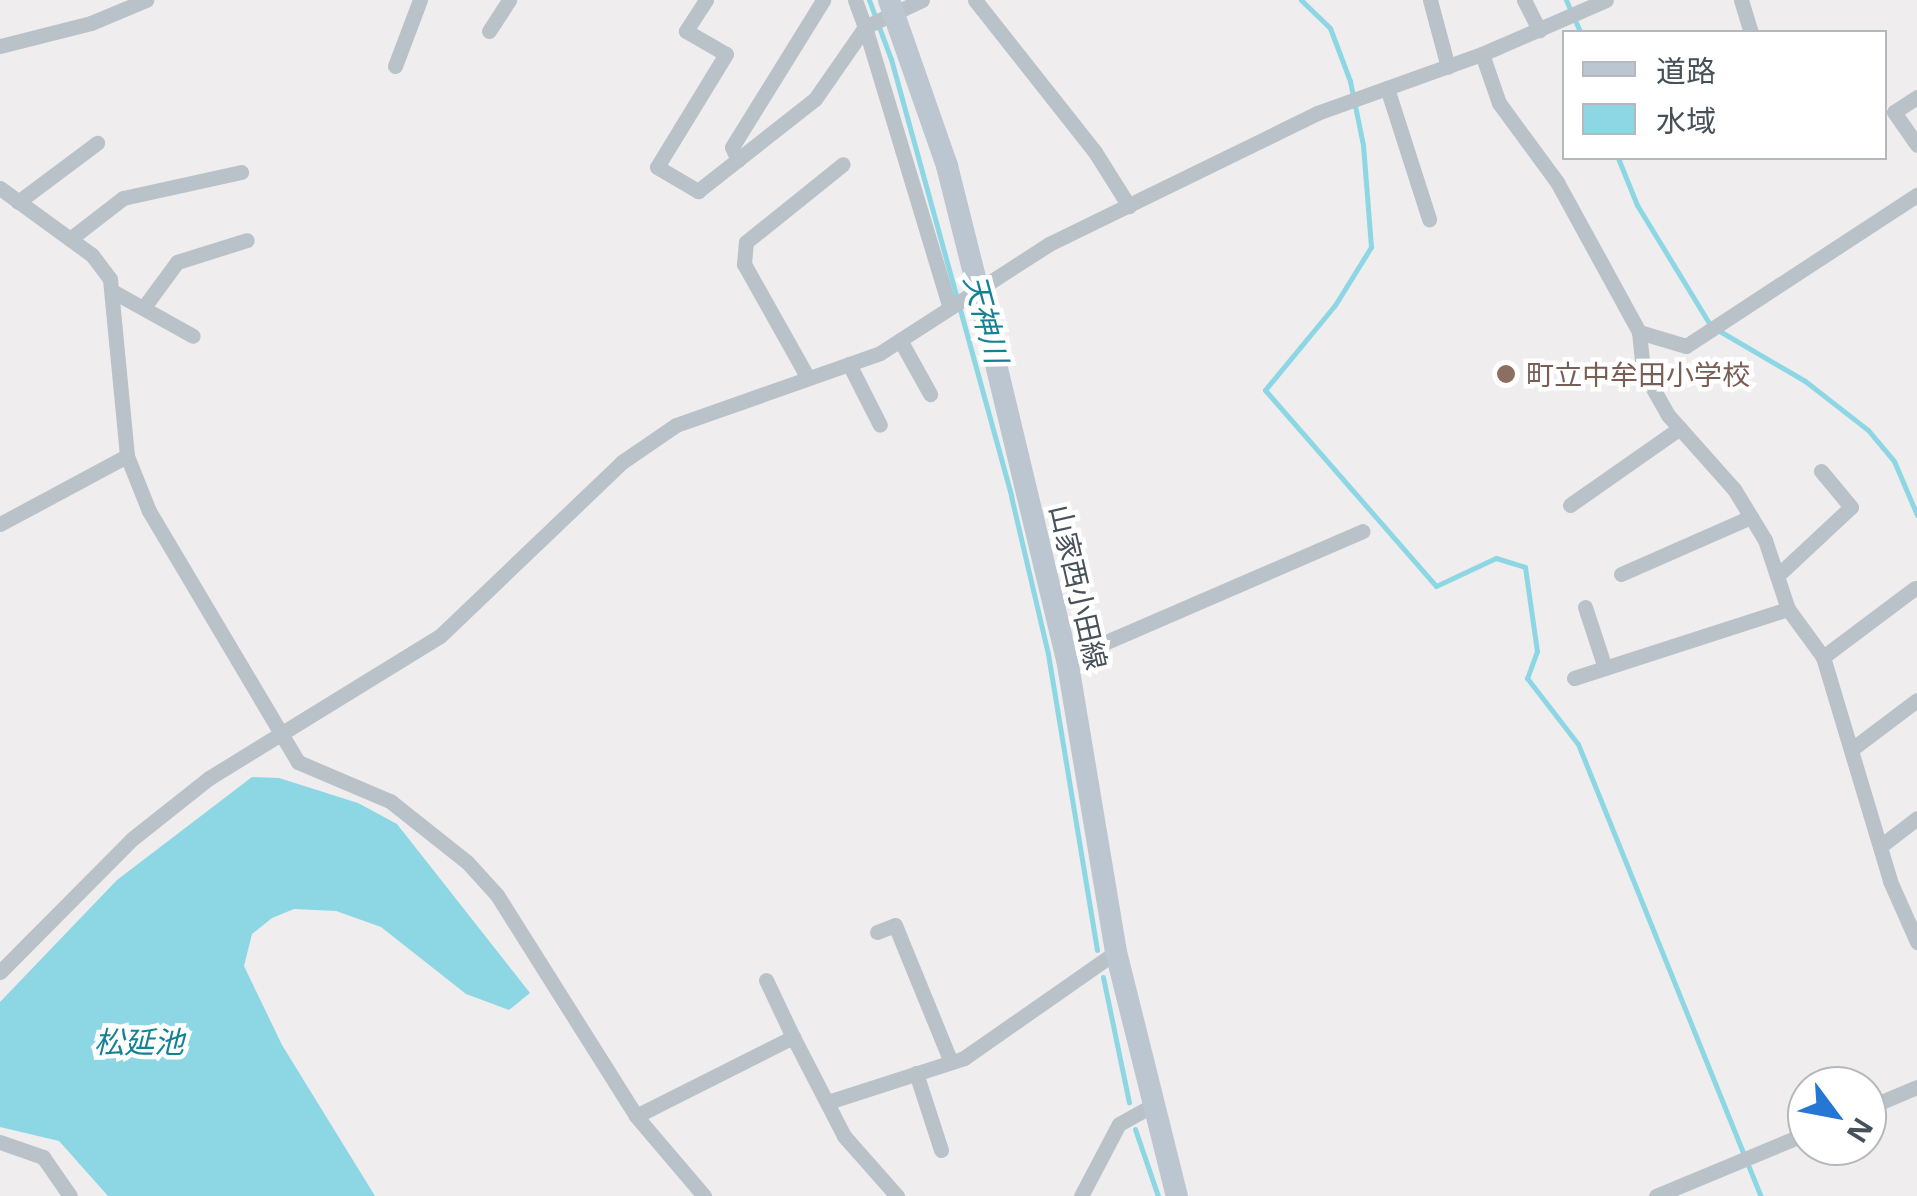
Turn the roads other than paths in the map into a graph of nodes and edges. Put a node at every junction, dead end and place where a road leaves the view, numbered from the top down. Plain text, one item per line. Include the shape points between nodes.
1 (146, 0) edge
2 (420, 0) edge
3 (508, 0) edge
4 (706, 0) edge
5 (823, 0) edge
6 (856, 0) edge
7 (922, 0) edge
8 (975, 0) edge
9 (1430, 0) edge
10 (1524, 0) edge
11 (1606, 0) edge
12 (1740, 0) edge
13 (891, 8) edge
14 (865, 26) junction
15 (1540, 30) junction
16 (1750, 30) edge
17 (489, 31) dead end
18 (0, 46) edge
19 (1482, 54) junction
20 (395, 66) dead end
21 (1448, 67) junction
22 (1388, 88) junction
23 (1917, 97) edge
24 (1889, 114) edge
25 (96, 142) dead end
26 (1917, 145) edge
27 (738, 160) junction
28 (843, 164) dead end
29 (241, 172) dead end
30 (0, 188) edge
31 (1917, 195) edge
32 (18, 202) junction
33 (1128, 206) junction
34 (1429, 219) dead end
35 (70, 239) junction
36 (247, 240) dead end
37 (977, 285) junction
38 (114, 292) junction
39 (950, 305) junction
40 (144, 307) junction
41 (1639, 332) junction
42 (193, 336) dead end
43 (900, 340) junction
44 (849, 364) junction
45 (808, 378) junction
46 (930, 394) dead end
47 (880, 425) dead end
48 (1680, 428) junction
49 (127, 456) junction
50 (1820, 471) dead end
51 (1570, 505) dead end
52 (1751, 517) junction
53 (0, 524) edge
54 (1363, 531) dead end
55 (1621, 574) dead end
56 (1777, 576) junction
57 (1915, 588) edge
58 (1585, 607) dead end
59 (1788, 610) junction
60 (1822, 656) junction
61 (1066, 658) junction
62 (1605, 668) junction
63 (1574, 678) dead end
64 (1917, 700) edge
65 (281, 734) junction
66 (1852, 749) junction
67 (1917, 818) edge
68 (1882, 845) junction
69 (1913, 921) edge
70 (877, 932) dead end
71 (1917, 942) edge
72 (1116, 952) junction
73 (0, 972) edge
74 (766, 980) dead end
75 (793, 1037) junction
76 (951, 1062) junction
77 (916, 1074) junction
78 (1917, 1087) edge
79 (1887, 1100) edge
80 (828, 1102) junction
81 (1150, 1108) junction
82 (636, 1116) junction
83 (1787, 1140) edge
84 (0, 1142) edge
85 (941, 1150) dead end
86 (70, 1196) edge
87 (704, 1196) edge
88 (897, 1196) edge
89 (1080, 1196) edge
90 (1177, 1196) edge
91 (1656, 1196) edge

1 - 18 street via 91,23
2 - 20 street
3 - 17 street
4 - 27 street via 686,32 726,54 656,166 698,190
5 - 27 street via 732,148
6 - 14 street
7 - 13 street
8 - 33 street via 1096,152
9 - 21 street
10 - 15 street
11 - 15 street
12 - 16 street
13 - 14 street
13 - 37 main road, 山家西小田線 via 947,166
14 - 27 street via 815,99
14 - 39 street
15 - 19 street
19 - 21 street
19 - 41 street via 1499,103 1557,182
21 - 22 street
22 - 33 street via 1316,113
22 - 34 street
23 - 24 street
24 - 26 street
25 - 32 street
28 - 45 street via 746,242 744,264
29 - 35 street via 124,198
30 - 32 street
31 - 41 street via 1686,346
32 - 35 street
33 - 37 street
35 - 38 street via 92,254
36 - 40 street via 177,262
37 - 39 street
37 - 61 main road, 山家西小田線
38 - 40 street
38 - 49 street
39 - 43 street
40 - 42 street
41 - 48 street via 1643,371
43 - 44 street
43 - 46 street
44 - 45 street
44 - 47 street
45 - 65 street via 676,425 635,451 440,636
48 - 51 street
48 - 52 street
49 - 53 street
49 - 65 street via 149,511
50 - 56 street via 1851,507
52 - 55 street
52 - 56 street
54 - 61 street
56 - 59 street
57 - 60 street
58 - 62 street
59 - 60 street
59 - 62 street
60 - 66 street
61 - 72 main road, 山家西小田線
62 - 63 street
64 - 66 street
65 - 73 street via 209,778 132,839
65 - 82 street via 298,762 390,801 467,862 497,895
66 - 68 street
67 - 68 street
68 - 69 street
69 - 71 street
70 - 76 street via 895,926
72 - 76 street
72 - 81 main road, 山家西小田線
74 - 75 street
75 - 80 street
75 - 82 street
76 - 77 street
77 - 80 street
77 - 85 street
78 - 79 street
80 - 88 street via 844,1136
81 - 89 street via 1119,1124
81 - 90 main road, 山家西小田線
82 - 87 street
83 - 91 street
84 - 86 street via 43,1158

